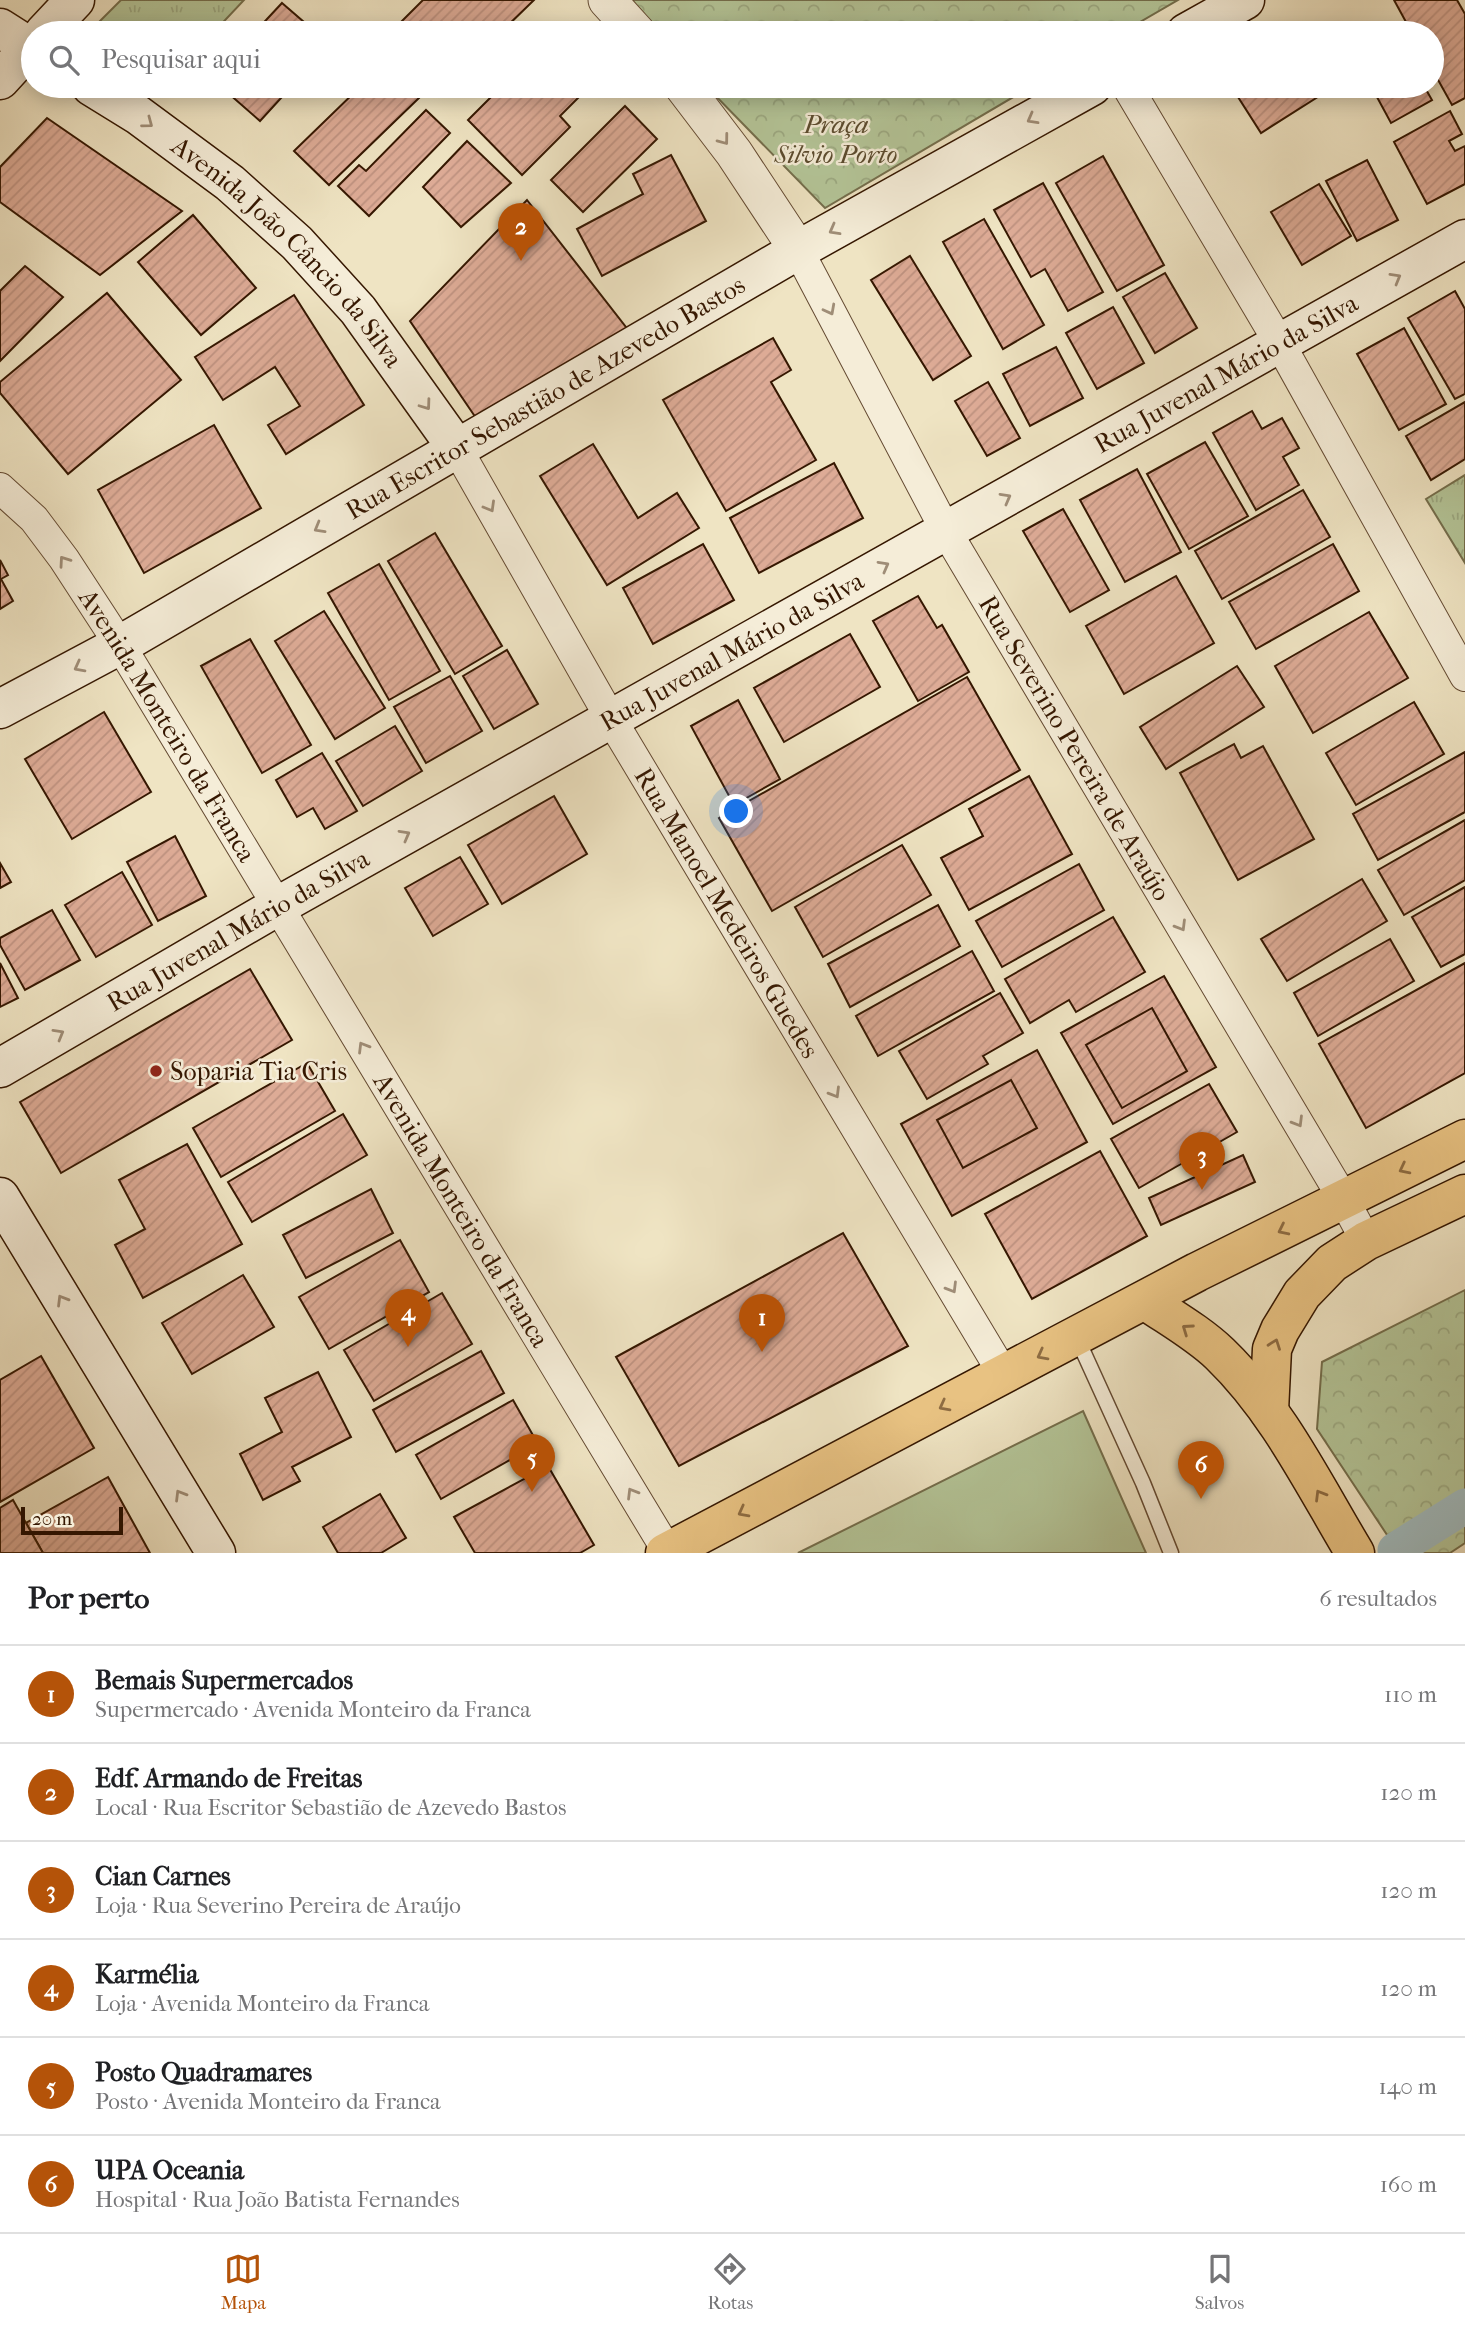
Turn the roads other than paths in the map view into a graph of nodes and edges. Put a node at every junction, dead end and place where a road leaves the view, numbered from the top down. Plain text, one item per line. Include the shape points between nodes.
1 (75, 0) edge
2 (607, 0) edge
3 (1245, 0) edge
4 (50, 21) edge
5 (626, 21) edge
6 (1207, 21) edge
7 (21, 50) edge
8 (0, 80) edge
9 (110, 98) edge
10 (692, 98) edge
11 (1070, 98) edge
12 (1134, 98) edge
13 (1465, 239) edge
14 (798, 250) junction
15 (1280, 344) junction
16 (456, 447) junction
17 (0, 488) edge
18 (946, 531) junction
19 (120, 645) junction
20 (1465, 676) edge
21 (0, 709) edge
22 (611, 719) junction
23 (278, 906) junction
24 (0, 1068) edge
25 (1465, 1139) edge
26 (1465, 1194) edge
27 (0, 1198) edge
28 (1344, 1200) junction
29 (1366, 1241) junction
30 (1146, 1301) junction
31 (1077, 1336) junction
32 (1004, 1375) junction
33 (1269, 1411) junction
34 (683, 1547) edge
35 (216, 1553) edge
36 (1171, 1553) edge
37 (1356, 1553) edge

1 - 4 main road
2 - 5 street
3 - 6 main road
7 - 8 main road
9 -> 16 main road, Avenida João Câncio da Silva via 230,183 297,243 358,310
10 -> 14 street
11 -> 14 main road, Rua Escritor Sebastião de Azevedo Bastos
12 - 15 street
15 -> 13 main road, Rua Juvenal Mário da Silva
14 - 16 main road, Rua Escritor Sebastião de Azevedo Bastos
14 -> 18 street, Rua Severino Pereira de Araújo
18 -> 15 main road, Rua Juvenal Mário da Silva
15 - 20 street
16 -> 19 main road, Rua Escritor Sebastião de Azevedo Bastos
16 -> 22 street, Rua Manoel Medeiros Guedes
19 -> 17 street, Avenida Monteiro da Franca via 34,519
22 -> 18 main road, Rua Juvenal Mário da Silva
18 -> 28 street, Rua Severino Pereira de Araújo
19 -> 21 main road, Rua Escritor Sebastião de Azevedo Bastos
19 - 23 street, Avenida Monteiro da Franca
23 -> 22 main road, Rua Juvenal Mário da Silva
22 -> 32 street, Rua Manoel Medeiros Guedes
24 -> 23 main road, Rua Juvenal Mário da Silva
34 -> 23 street, Avenida Monteiro da Franca
25 -> 28 main road
26 - 29 main road
35 -> 27 main road
28 - 29 street, Rua Severino Pereira de Araújo
28 -> 30 main road
33 -> 29 main road via 1272,1349 1280,1331 1310,1286
30 - 31 main road
33 -> 30 main road via 1219,1353
31 -> 32 main road
31 - 36 lane
32 -> 34 main road
37 -> 33 main road

